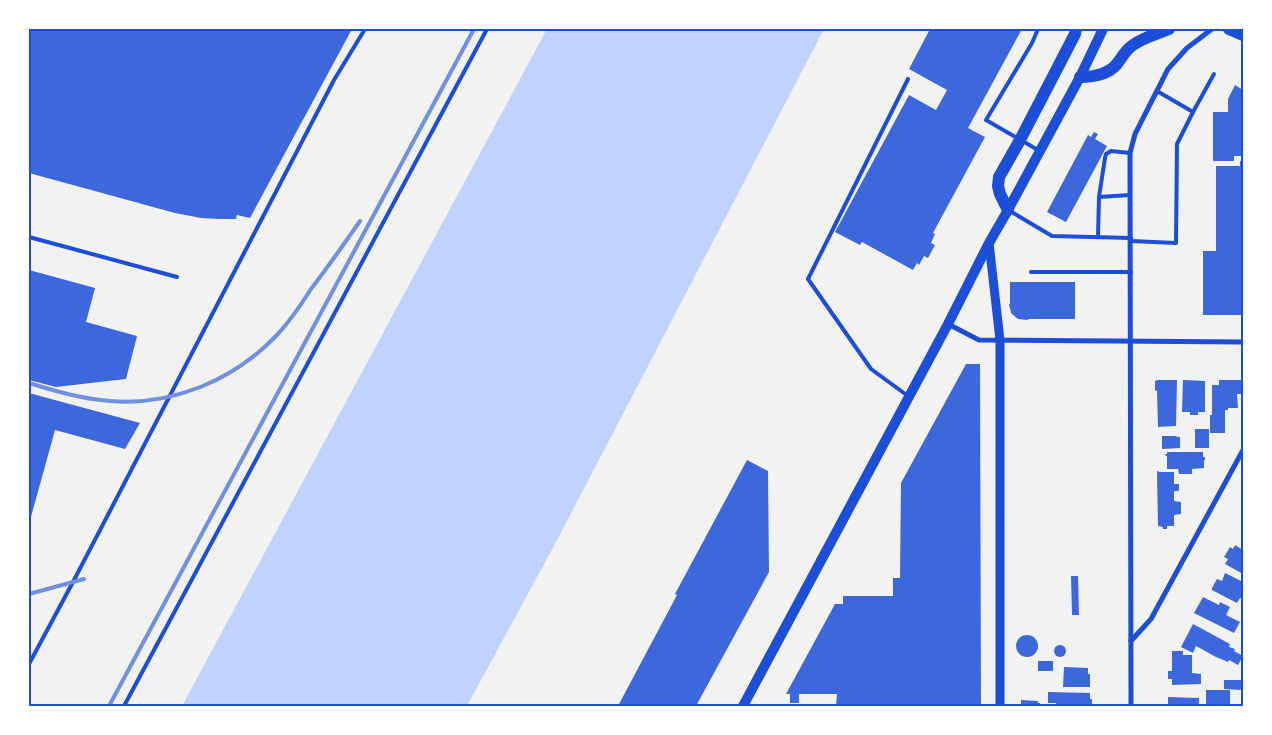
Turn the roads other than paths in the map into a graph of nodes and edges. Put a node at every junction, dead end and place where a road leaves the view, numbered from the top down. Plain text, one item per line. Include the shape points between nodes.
1 (365, 29) edge
2 (487, 29) edge
3 (1038, 29) edge
4 (1076, 29) edge
5 (1104, 29) edge
6 (1169, 29) edge
7 (1212, 29) edge
8 (1230, 29) edge
9 (1243, 36) edge
10 (1214, 74) dead end
11 (1080, 77) junction
12 (908, 79) dead end
13 (1157, 90) junction
14 (1193, 112) junction
15 (1020, 140) junction
16 (1040, 151) junction
17 (1130, 153) junction
18 (1130, 195) junction
19 (1100, 197) junction
20 (1008, 210) junction
21 (1098, 236) junction
22 (29, 237) edge
23 (1131, 239) junction
24 (989, 243) junction
25 (1032, 272) dead end
26 (1131, 272) junction
27 (177, 277) dead end
28 (948, 324) junction
29 (1000, 340) junction
30 (1130, 341) junction
31 (1243, 342) edge
32 (908, 396) junction
33 (1243, 450) edge
34 (1130, 640) junction
35 (29, 664) edge
36 (124, 706) edge
37 (742, 706) edge
38 (1000, 706) edge
39 (1131, 706) edge

1 - 35 lane via 330,89
2 - 36 lane
3 - 15 lane via 986,120
4 - 15 main road
5 - 11 main road
6 - 11 main road via 1132,45 1109,71
7 - 13 street via 1168,68
8 - 9 main road
10 - 14 lane
11 - 16 main road
12 - 32 lane via 808,279 871,369
13 - 14 lane
13 - 17 street via 1135,134
14 - 23 lane via 1177,144 1176,243
15 - 16 lane
15 - 20 main road via 999,177 1000,194
16 - 20 main road
17 - 18 street
17 - 19 lane via 1111,151 1106,154
18 - 19 lane
18 - 23 street
19 - 21 lane
20 - 21 lane via 1052,236
20 - 24 main road
21 - 23 lane
22 - 27 lane
23 - 26 street
24 - 28 main road
24 - 29 street
25 - 26 lane
26 - 30 street
28 - 29 street via 979,340
28 - 32 main road
29 - 30 street
29 - 38 street
30 - 31 street
30 - 34 street
32 - 37 main road
33 - 34 street via 1151,619
34 - 39 street

